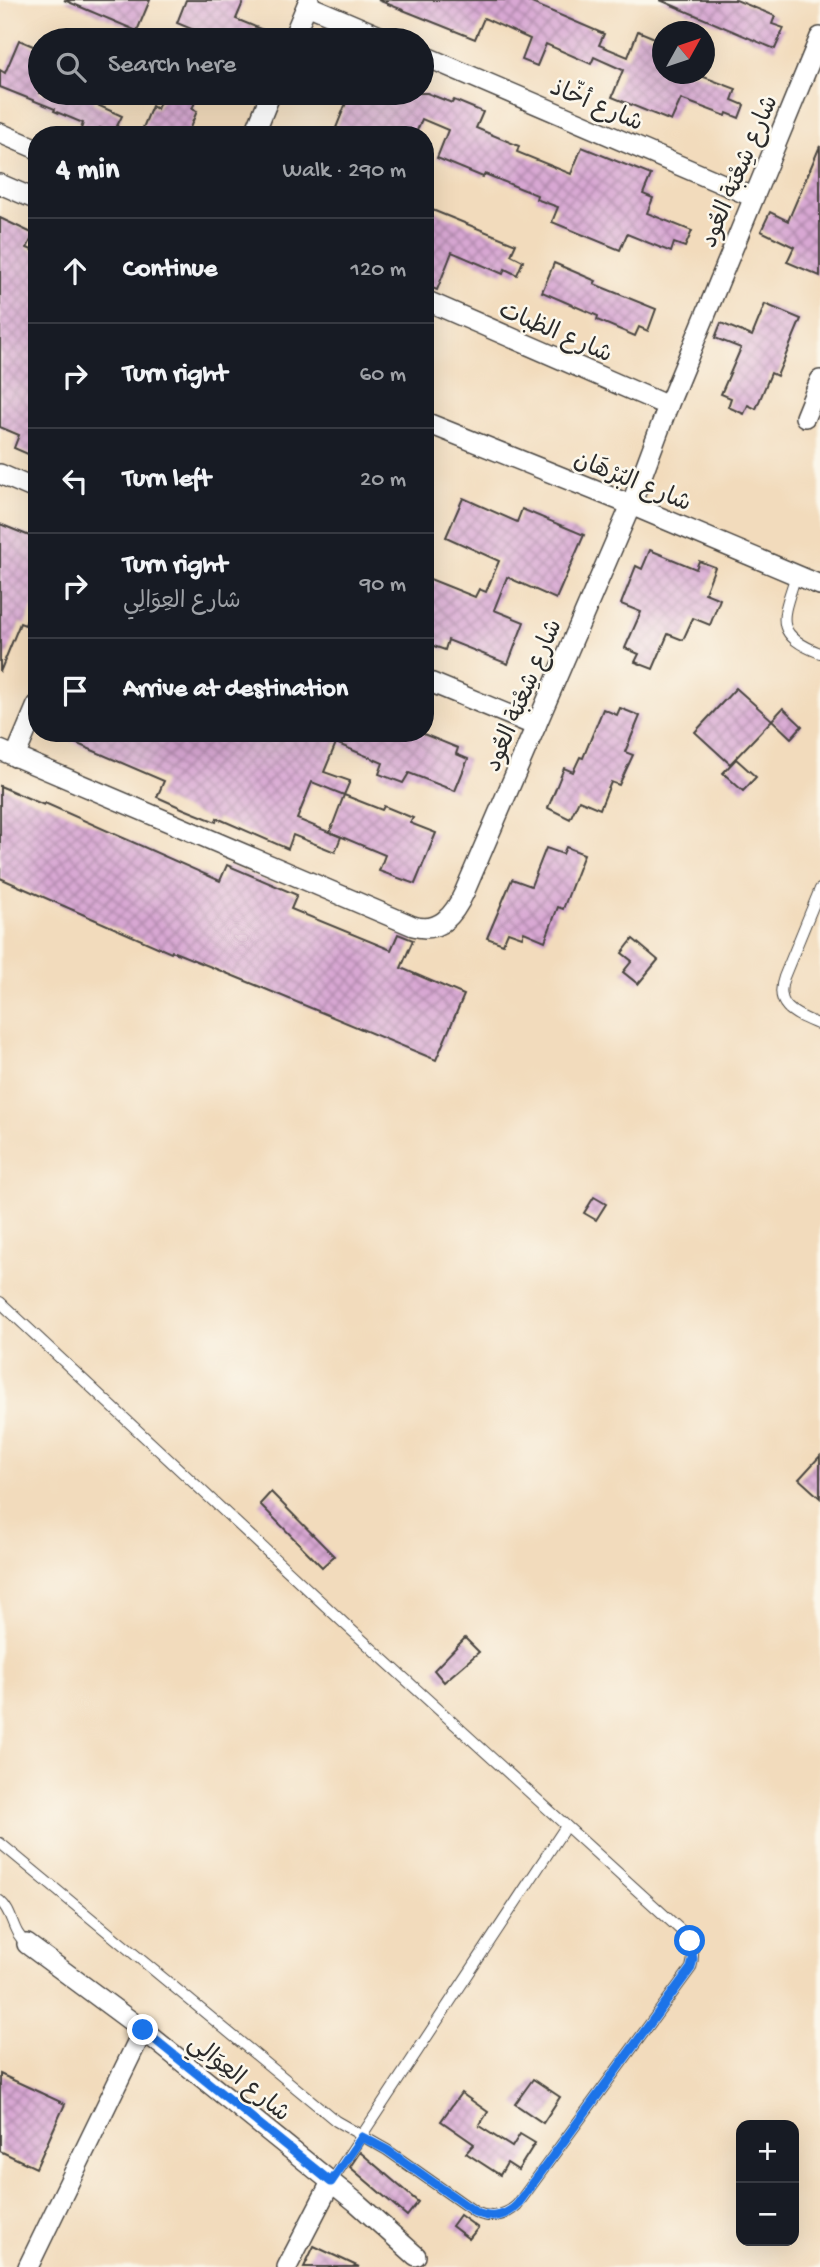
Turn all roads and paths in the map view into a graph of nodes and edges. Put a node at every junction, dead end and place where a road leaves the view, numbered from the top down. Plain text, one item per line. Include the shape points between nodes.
1 (308, 2) edge
2 (297, 28) edge
3 (363, 28) edge
4 (820, 37) edge
5 (434, 60) edge
6 (266, 105) edge
7 (258, 126) edge
8 (0, 133) edge
9 (28, 145) edge
10 (0, 184) edge
11 (28, 196) edge
12 (753, 197) junction
13 (434, 304) edge
14 (820, 380) edge
15 (668, 406) junction
16 (805, 416) dead end
17 (434, 426) edge
18 (0, 474) edge
19 (28, 486) edge
20 (631, 505) junction
21 (796, 575) junction
22 (820, 585) edge
23 (820, 653) edge
24 (434, 684) edge
25 (28, 719) edge
26 (536, 726) junction
27 (7, 753) edge
28 (820, 889) edge
29 (820, 1025) edge
30 (0, 1302) edge
31 (566, 1826) junction
32 (0, 1843) edge
33 (0, 1900) edge
34 (27, 1944) joint
35 (143, 2030) junction
36 (362, 2137) junction
37 (331, 2182) junction
38 (416, 2256) dead end
39 (28, 2267) edge
40 (287, 2267) edge

1 - 2 street
1 - 3 street
4 - 12 street, شارع شِعْبَة العُود
5 - 12 street, شارع أخّاذ
6 - 7 street
8 - 9 street
10 - 11 street
12 - 15 street, شارع شِعْبَة العُود
13 - 15 street, شارع الظبات
14 - 16 street
15 - 20 street, شارع شِعْبَة العُود
17 - 20 street, شارع البُرْهَان
18 - 19 street
20 - 21 street, شارع البُرْهَان
20 - 26 street, شارع شِعْبَة العُود
21 - 22 street, شارع البُرْهَان
21 - 23 lane via 785,608 785,629 801,646
24 - 26 street
25 - 27 street
26 - 27 street, شارع شِعْبَة العُود via 460,902 443,923 428,928 413,926
28 - 29 lane via 781,992 793,1012
30 - 31 lane
31 - 36 lane
31 - 36 lane via 685,1934 693,1950 691,1968 517,2205 505,2214 489,2217 475,2212
32 - 36 lane via 336,2121
33 - 34 lane
34 - 35 street, شارع العِوَالِي
35 - 37 street, شارع العِوَالِي
35 - 39 street
36 - 37 lane
37 - 38 street, شارع العِوَالِي
37 - 40 street

